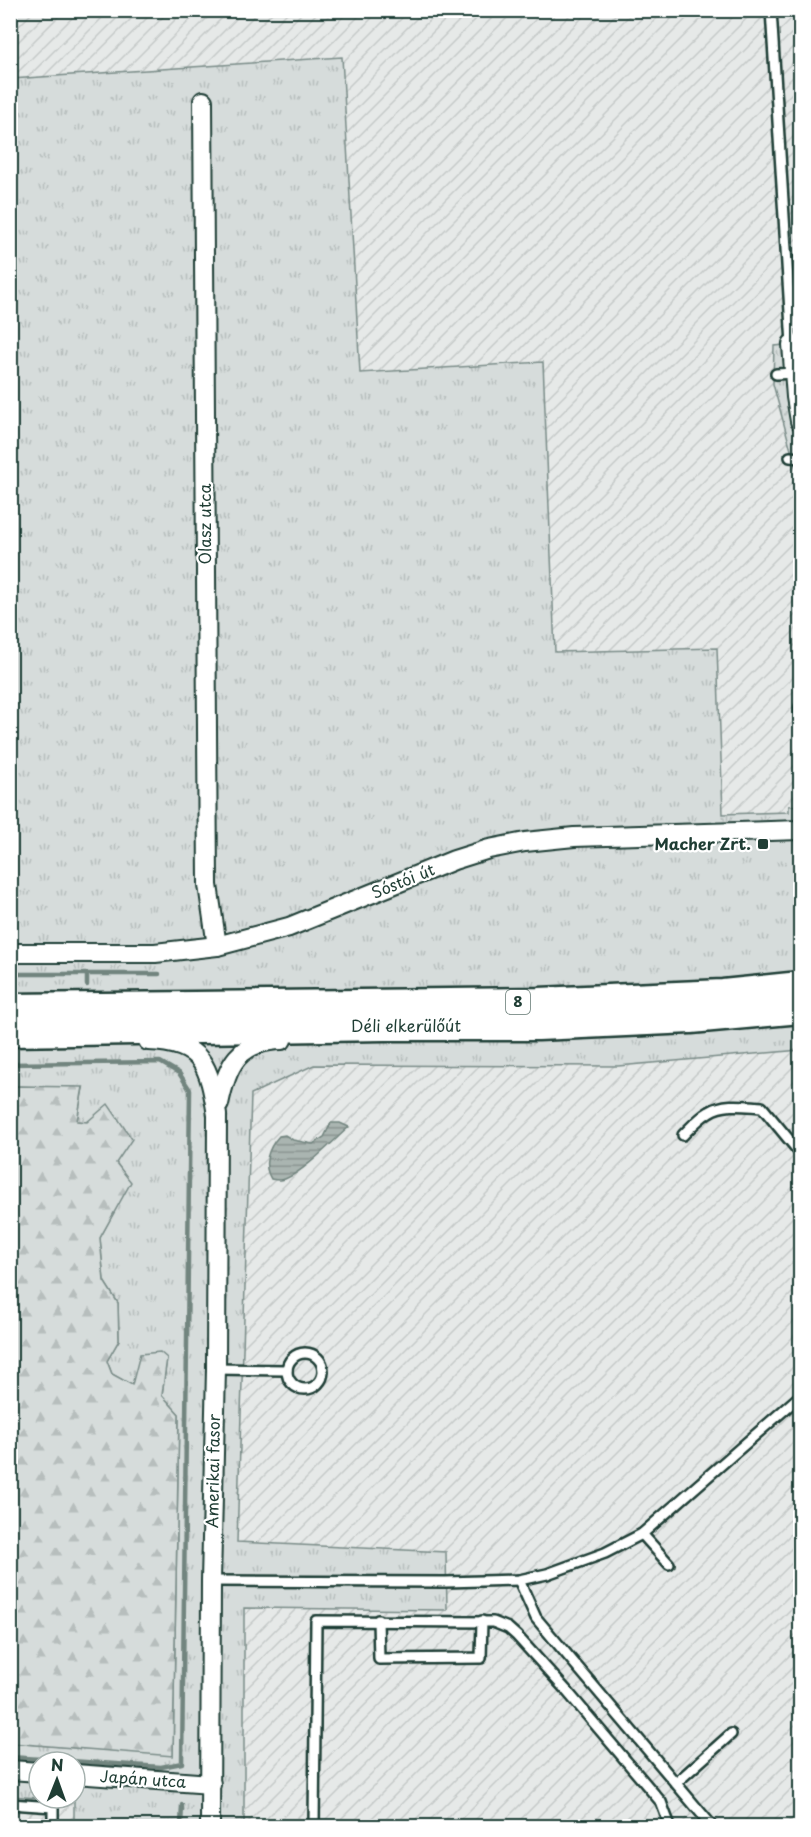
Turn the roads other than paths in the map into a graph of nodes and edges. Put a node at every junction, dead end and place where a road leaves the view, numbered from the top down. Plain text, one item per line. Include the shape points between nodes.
1 (771, 10) edge
2 (203, 101) dead end
3 (792, 344) joint
4 (794, 373) junction
5 (776, 374) dead end
6 (801, 421) edge
7 (790, 457) dead end
8 (801, 458) edge
9 (800, 707) edge
10 (801, 717) edge
11 (801, 830) edge
12 (217, 946) junction
13 (10, 953) edge
14 (801, 986) edge
15 (10, 1008) edge
16 (801, 1009) edge
17 (384, 1026) junction
18 (60, 1031) junction
19 (10, 1032) edge
20 (217, 1115) junction
21 (683, 1135) dead end
22 (801, 1153) edge
23 (216, 1369) junction
24 (287, 1370) dead end
25 (801, 1396) edge
26 (642, 1534) junction
27 (669, 1564) dead end
28 (519, 1580) junction
29 (211, 1581) junction
30 (378, 1620) junction
31 (482, 1622) junction
32 (731, 1734) dead end
33 (10, 1770) edge
34 (27, 1771) edge
35 (87, 1775) edge
36 (676, 1783) junction
37 (211, 1784) junction
38 (10, 1804) edge
39 (52, 1827) edge
40 (210, 1827) edge
41 (314, 1827) edge
42 (670, 1827) edge
43 (712, 1827) edge

1 - 3 lane
2 - 12 street, Olasz utca via 208,885
3 - 4 street
4 - 5 lane
4 - 6 street
7 - 8 lane
9 - 10 lane
11 - 12 street, Sóstói út via 574,837 489,849 289,927
12 - 13 street, Sóstói út via 155,952
14 - 15 main road, Déli elkerülőút / 8 via 723,994 539,1002
16 - 17 main road, Déli elkerülőút / 8 via 561,1025
17 - 18 main road, Déli elkerülőút / 8
17 - 20 street via 317,1039 255,1043 230,1068
18 - 19 main road, Déli elkerülőút / 8
18 - 20 street via 162,1041 188,1048 205,1065
20 - 23 street, Amerikai fasor
21 - 22 lane via 718,1108 762,1107
23 - 24 lane
23 - 29 street, Amerikai fasor
25 - 26 lane
26 - 27 lane
26 - 28 lane via 571,1566
28 - 29 lane
28 - 36 lane via 536,1618
29 - 37 street, Amerikai fasor
30 - 31 lane
30 - 31 lane via 379,1659 482,1658
30 - 41 lane via 316,1621
31 - 42 lane via 500,1624 517,1636 661,1802
32 - 36 lane
33 - 34 street
35 - 37 street, Japán utca
36 - 43 lane
37 - 40 street, Amerikai fasor
38 - 39 lane via 53,1807

